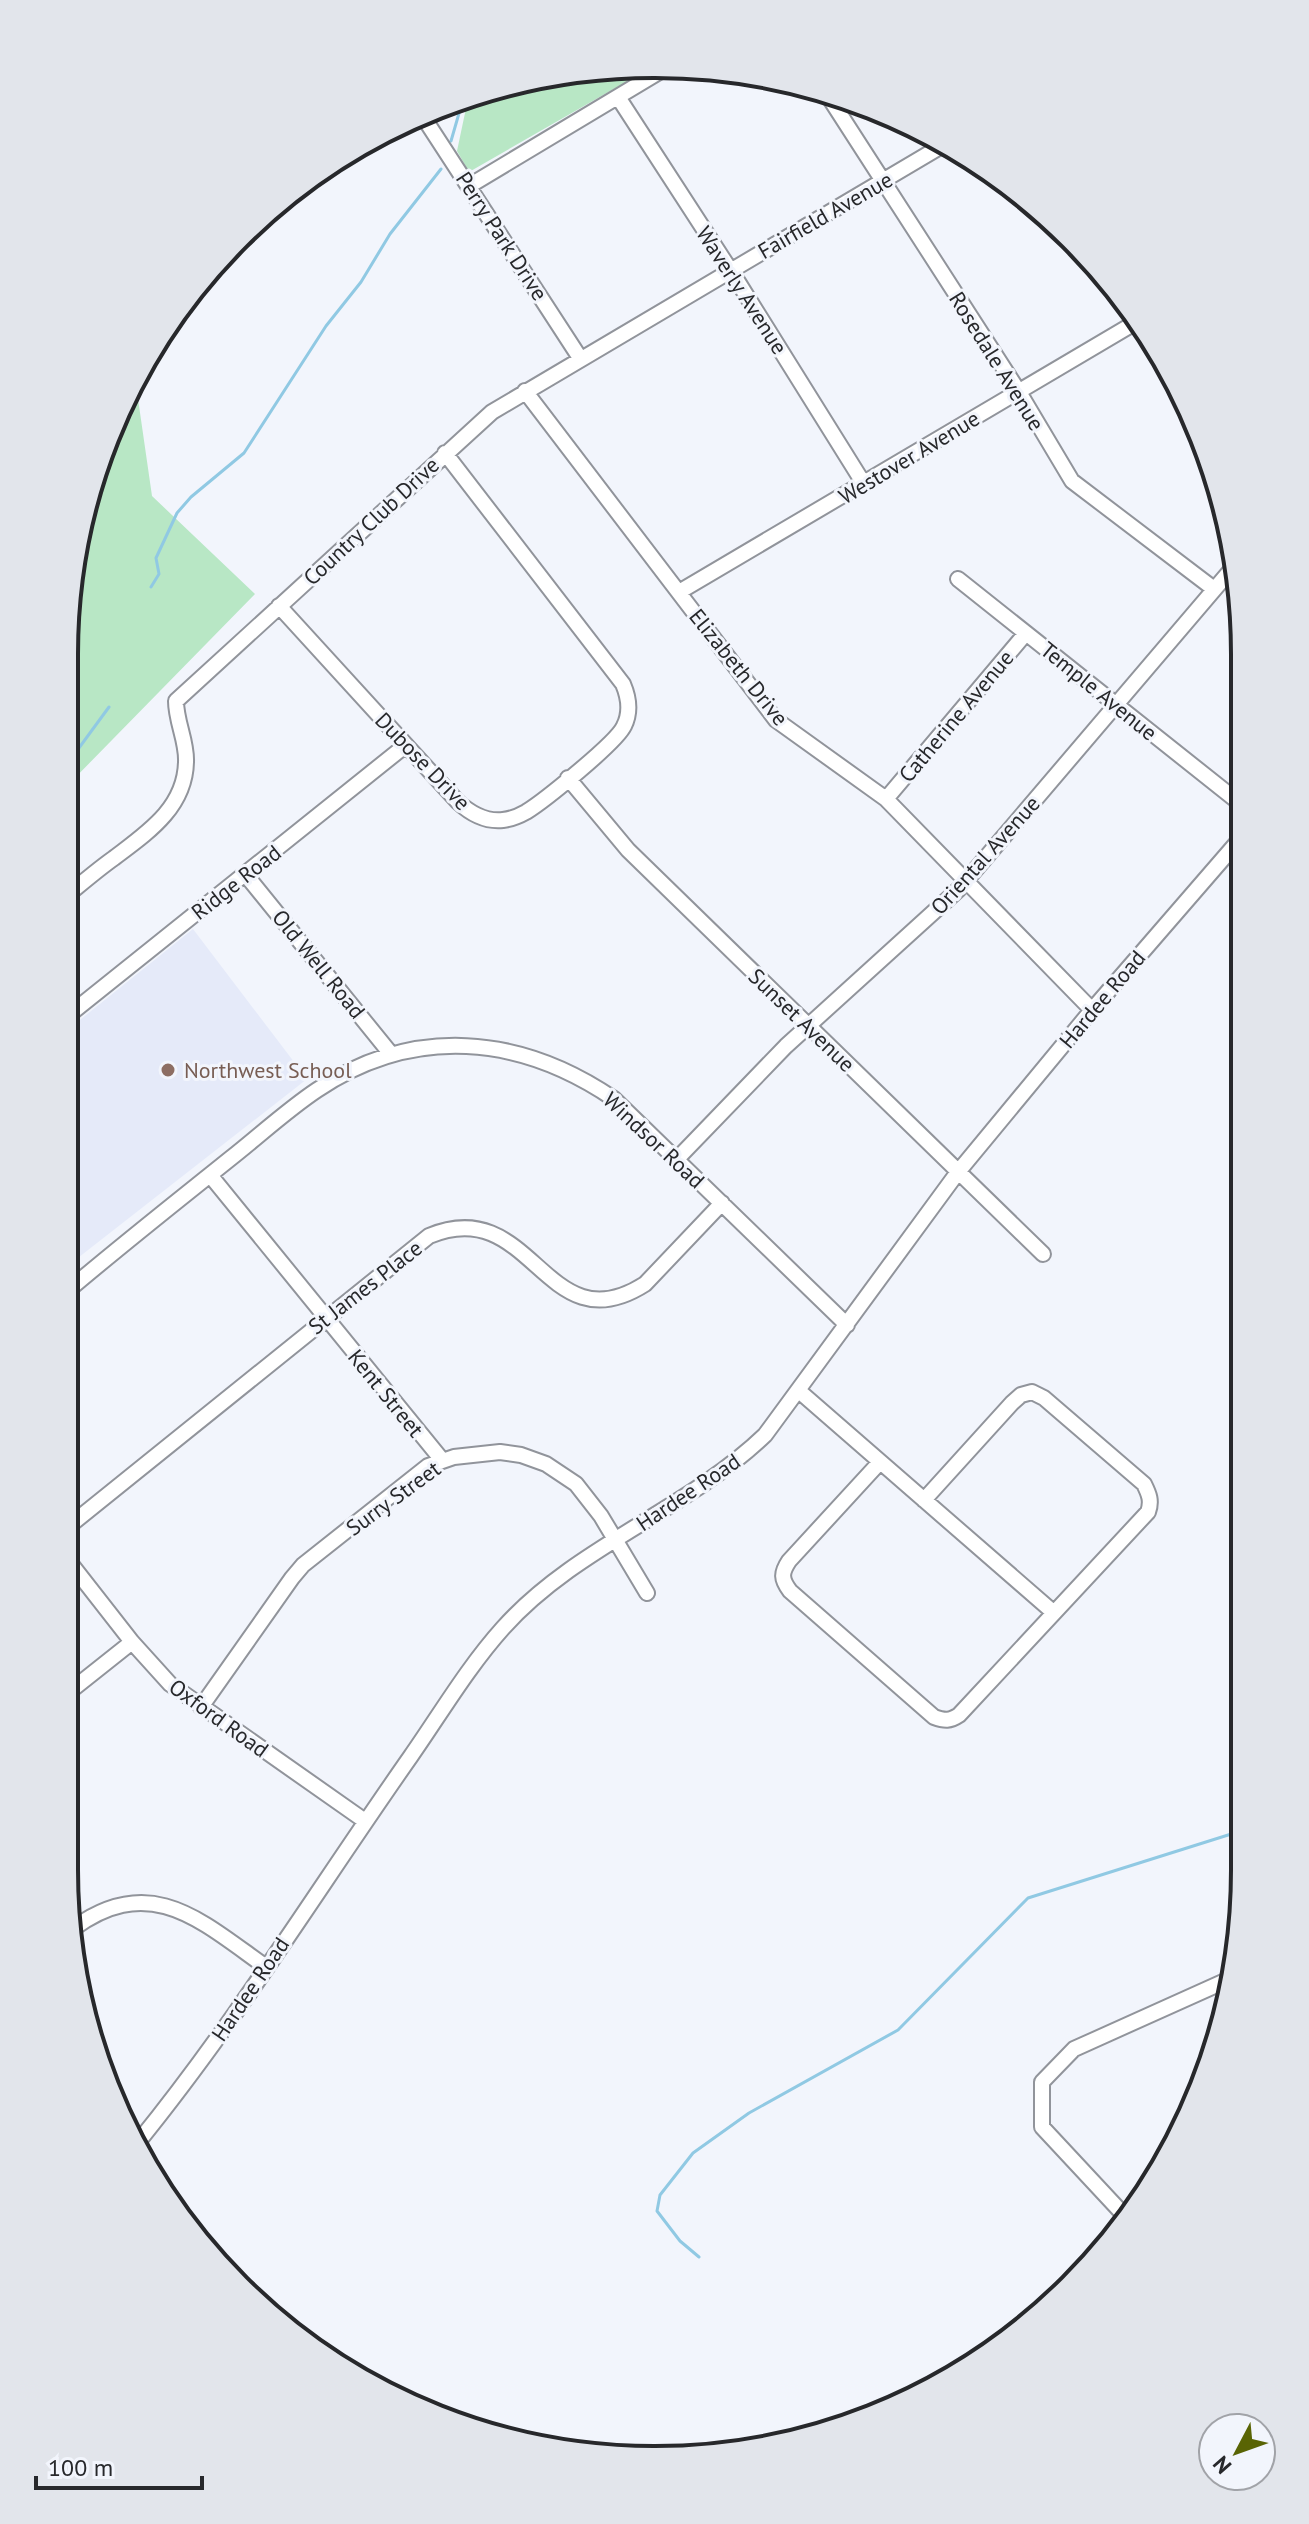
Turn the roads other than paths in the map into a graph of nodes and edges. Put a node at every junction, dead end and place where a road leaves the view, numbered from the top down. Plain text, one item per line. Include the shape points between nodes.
1 (649, 78) edge
2 (618, 97) junction
3 (836, 108) edge
4 (428, 125) edge
5 (934, 150) edge
6 (883, 181) junction
7 (469, 186) junction
8 (730, 270) junction
9 (1129, 327) edge
10 (580, 358) junction
11 (525, 391) junction
12 (1019, 392) junction
13 (445, 453) junction
14 (864, 484) junction
15 (1226, 576) edge
16 (958, 579) dead end
17 (1214, 589) junction
18 (679, 592) junction
19 (279, 606) junction
20 (1026, 633) junction
21 (1116, 705) junction
22 (406, 745) junction
23 (568, 778) junction
24 (1231, 796) edge
25 (886, 799) junction
26 (1231, 850) edge
27 (246, 875) junction
28 (967, 881) junction
29 (78, 887) edge
30 (78, 1008) edge
31 (1092, 1010) junction
32 (808, 1026) junction
33 (391, 1054) junction
34 (677, 1159) junction
35 (958, 1172) junction
36 (210, 1175) junction
37 (722, 1203) junction
38 (1043, 1254) dead end
39 (78, 1282) edge
40 (325, 1318) junction
41 (847, 1325) junction
42 (799, 1391) junction
43 (442, 1460) junction
44 (880, 1462) junction
45 (924, 1500) junction
46 (78, 1519) edge
47 (614, 1542) junction
48 (78, 1573) edge
49 (647, 1593) dead end
50 (1053, 1612) junction
51 (132, 1642) junction
52 (78, 1685) edge
53 (201, 1707) junction
54 (365, 1821) junction
55 (81, 1924) edge
56 (266, 1967) junction
57 (1220, 1984) edge
58 (143, 2136) edge
59 (1119, 2210) edge

1 - 2 street
2 - 7 street
2 - 8 street, Waverly Avenue
3 - 6 street, Rosedale Avenue
4 - 7 street, Perry Park Drive
5 - 6 street, Fairfield Avenue
6 - 8 street, Fairfield Avenue
6 - 12 street, Rosedale Avenue
7 - 10 street, Perry Park Drive
8 - 10 street, Fairfield Avenue
8 - 14 street, Waverly Avenue
9 - 12 street, Westover Avenue
10 - 11 street, Country Club Drive
11 - 13 street, Country Club Drive
11 - 18 street, Elizabeth Drive
12 - 14 street, Westover Avenue
12 - 17 street, Rosedale Avenue via 1072,481
13 - 19 street, Country Club Drive
13 - 23 street, Dubose Drive via 627,694 621,733
14 - 18 street, Westover Avenue
15 - 17 street, Oriental Avenue
16 - 20 street, Temple Avenue
17 - 21 street, Oriental Avenue
18 - 25 street, Elizabeth Drive via 776,720
19 - 22 street, Dubose Drive
19 - 29 street, Country Club Drive via 176,701 185,741 184,780 160,822
20 - 21 street, Temple Avenue
20 - 25 street, Catherine Avenue
21 - 24 street, Temple Avenue
21 - 28 street, Oriental Avenue
22 - 23 street, Dubose Drive via 469,812 491,820 527,811
22 - 27 street, Ridge Road
23 - 32 street, Sunset Avenue via 628,850
25 - 28 street, Elizabeth Drive
26 - 31 street, Hardee Road
27 - 30 street, Ridge Road
27 - 33 street, Old Well Road
28 - 31 street, Elizabeth Drive
28 - 32 street, Oriental Avenue
31 - 35 street, Hardee Road
32 - 34 street, Oriental Avenue
32 - 35 street, Sunset Avenue
33 - 34 street, Windsor Road via 459,1046 522,1053 556,1065 614,1099
33 - 36 street, Windsor Road via 314,1091
34 - 37 street, Windsor Road
35 - 38 street, Sunset Avenue
35 - 41 street, Hardee Road
36 - 39 street, Windsor Road
36 - 40 street, Kent Street
37 - 40 street, St James Place via 645,1284 621,1296 594,1298 568,1291 497,1234 456,1228 421,1242
37 - 41 street, Windsor Road
40 - 43 street, Kent Street
40 - 46 street, St James Place
41 - 42 street, Hardee Road
42 - 44 street
42 - 47 street, Hardee Road via 748,1451
43 - 47 street, Surry Street via 500,1452 546,1464 586,1495
43 - 53 street, Surry Street via 303,1565
44 - 45 street
44 - 50 street via 789,1561 783,1581 934,1717 950,1721 959,1715
45 - 50 street
45 - 50 street via 1012,1403 1032,1392 1144,1484 1148,1512
47 - 49 street, Surry Street
47 - 54 street, Hardee Road via 545,1587 503,1628
48 - 51 street, Oxford Road
51 - 52 street
51 - 53 street, Oxford Road via 170,1684
53 - 54 street, Oxford Road
54 - 56 street, Hardee Road
55 - 56 street via 119,1905 160,1904 198,1918
56 - 58 street, Hardee Road
57 - 59 street via 1074,2049 1042,2082 1042,2127

